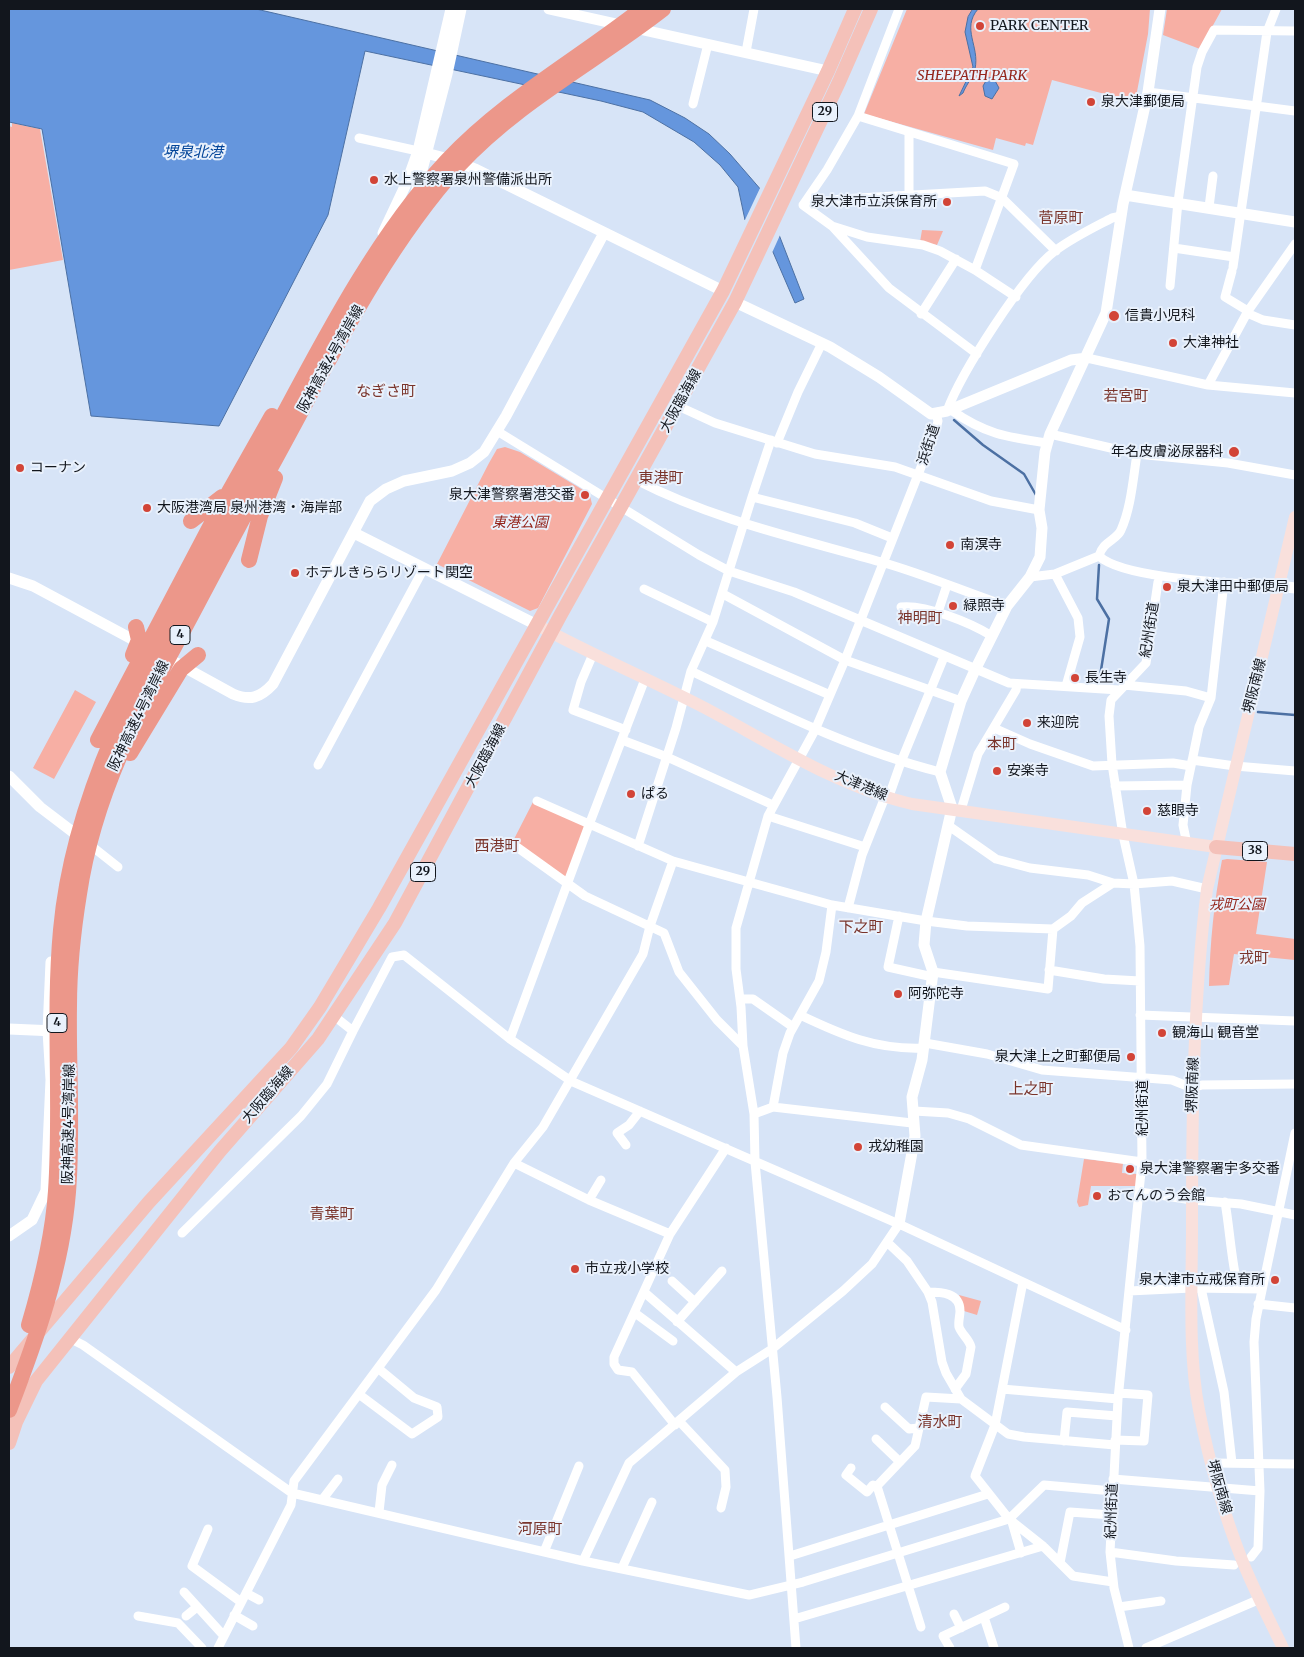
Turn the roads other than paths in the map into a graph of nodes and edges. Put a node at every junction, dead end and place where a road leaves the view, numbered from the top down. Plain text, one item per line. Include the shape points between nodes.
1 (451, 9) edge
2 (461, 9) edge
3 (549, 9) edge
4 (642, 9) edge
5 (663, 9) edge
6 (754, 9) edge
7 (855, 9) edge
8 (871, 9) edge
9 (900, 9) edge
10 (1160, 9) edge
11 (1276, 9) edge
12 (1295, 31) edge
13 (1267, 32) junction
14 (708, 44) junction
15 (448, 47) junction
16 (746, 52) junction
17 (828, 71) junction
18 (1148, 92) junction
19 (1193, 98) junction
20 (694, 104) dead end
21 (1258, 107) junction
22 (1295, 111) edge
23 (858, 116) junction
24 (909, 132) junction
25 (359, 138) dead end
26 (423, 152) junction
27 (1213, 176) dead end
28 (1125, 194) junction
29 (909, 196) junction
30 (1002, 198) junction
31 (1178, 202) junction
32 (803, 205) junction
33 (1209, 207) junction
34 (1242, 213) junction
35 (1121, 216) junction
36 (1295, 222) edge
37 (832, 226) junction
38 (604, 232) junction
39 (1295, 244) edge
40 (1174, 248) junction
41 (1056, 250) junction
42 (1234, 256) junction
43 (956, 259) junction
44 (975, 270) junction
45 (1170, 286) dead end
46 (723, 291) junction
47 (1016, 298) junction
48 (735, 302) junction
49 (1248, 312) junction
50 (921, 314) junction
51 (1295, 324) edge
52 (332, 330) junction
53 (822, 343) junction
54 (977, 354) junction
55 (1087, 358) junction
56 (307, 361) junction
57 (324, 371) junction
58 (1208, 385) junction
59 (1295, 394) edge
60 (678, 406) junction
61 (945, 412) junction
62 (497, 431) junction
63 (1049, 438) junction
64 (774, 442) junction
65 (290, 448) junction
66 (1137, 454) junction
67 (918, 475) junction
68 (1295, 475) edge
69 (636, 480) junction
70 (608, 497) junction
71 (752, 497) junction
72 (622, 505) junction
73 (1039, 510) junction
74 (1295, 517) edge
75 (191, 521) dead end
76 (744, 524) junction
77 (354, 532) junction
78 (892, 538) junction
79 (1099, 556) junction
80 (241, 559) junction
81 (882, 563) junction
82 (424, 568) junction
83 (729, 571) junction
84 (1055, 574) junction
85 (1030, 577) junction
86 (9, 578) edge
87 (1158, 578) junction
88 (1224, 582) junction
89 (947, 585) junction
90 (1279, 586) junction
91 (1295, 588) edge
92 (644, 589) dead end
93 (723, 594) junction
94 (1007, 606) junction
95 (901, 607) dead end
96 (938, 612) junction
97 (860, 620) junction
98 (713, 622) junction
99 (537, 625) junction
100 (136, 627) dead end
101 (552, 633) junction
102 (992, 636) junction
103 (706, 642) junction
104 (150, 648) junction
105 (593, 654) junction
106 (198, 655) dead end
107 (944, 657) junction
108 (172, 660) junction
109 (845, 660) junction
110 (975, 670) junction
111 (691, 671) junction
112 (646, 679) junction
113 (1017, 684) junction
114 (1066, 686) junction
115 (1122, 688) junction
116 (931, 691) junction
117 (830, 695) junction
118 (683, 697) junction
119 (1211, 698) junction
120 (961, 701) junction
121 (994, 728) junction
122 (626, 730) junction
123 (815, 730) junction
124 (98, 740) junction
125 (622, 740) junction
126 (130, 753) junction
127 (667, 756) junction
128 (800, 758) junction
129 (901, 762) junction
130 (1192, 763) junction
131 (1112, 764) junction
132 (318, 765) dead end
133 (1235, 766) junction
134 (1295, 771) edge
135 (940, 772) junction
136 (9, 776) edge
137 (1115, 786) junction
138 (1187, 786) junction
139 (887, 798) junction
140 (537, 802) dead end
141 (773, 805) junction
142 (957, 809) junction
143 (768, 816) junction
144 (588, 825) junction
145 (949, 826) junction
146 (71, 831) junction
147 (1123, 835) junction
148 (1187, 844) junction
149 (514, 845) dead end
150 (638, 846) junction
151 (865, 847) junction
152 (1216, 847) junction
153 (94, 848) junction
154 (1295, 854) edge
155 (673, 861) junction
156 (118, 867) dead end
157 (567, 882) junction
158 (748, 883) junction
159 (1113, 883) junction
160 (1134, 884) junction
161 (73, 890) junction
162 (1207, 890) junction
163 (832, 905) junction
164 (848, 908) junction
165 (899, 916) junction
166 (926, 921) junction
167 (650, 926) junction
168 (1053, 929) junction
169 (1049, 970) junction
170 (933, 975) junction
171 (1140, 981) junction
172 (740, 999) junction
173 (800, 1015) junction
174 (334, 1016) junction
175 (1140, 1016) junction
176 (1196, 1017) junction
177 (1295, 1021) edge
178 (793, 1027) junction
179 (9, 1029) edge
180 (48, 1031) junction
181 (353, 1031) junction
182 (72, 1032) junction
183 (510, 1039) junction
184 (743, 1046) junction
185 (924, 1046) junction
186 (1143, 1077) junction
187 (51, 1080) junction
188 (572, 1081) junction
189 (1295, 1084) edge
190 (1192, 1088) junction
191 (773, 1107) junction
192 (640, 1111) junction
193 (914, 1111) junction
194 (754, 1114) junction
195 (912, 1123) junction
196 (1295, 1133) edge
197 (626, 1145) dead end
198 (726, 1148) junction
199 (755, 1162) junction
200 (1142, 1162) junction
201 (514, 1163) junction
202 (601, 1180) dead end
203 (1140, 1192) junction
204 (589, 1200) junction
205 (1192, 1200) junction
206 (1225, 1202) junction
207 (1279, 1212) junction
208 (1295, 1215) edge
209 (899, 1224) junction
210 (182, 1234) dead end
211 (670, 1234) junction
212 (9, 1236) edge
213 (887, 1242) junction
214 (722, 1271) dead end
215 (672, 1281) dead end
216 (1023, 1282) junction
217 (1196, 1288) junction
218 (1238, 1288) junction
219 (1261, 1289) junction
220 (644, 1292) junction
221 (928, 1292) junction
222 (1129, 1292) junction
223 (695, 1302) junction
224 (1258, 1304) junction
225 (1295, 1308) edge
226 (635, 1312) junction
227 (677, 1322) junction
228 (1126, 1330) junction
229 (70, 1338) junction
230 (673, 1341) dead end
231 (772, 1349) junction
232 (9, 1367) edge
233 (379, 1369) junction
234 (736, 1372) junction
235 (9, 1381) edge
236 (9, 1385) edge
237 (955, 1389) junction
238 (1002, 1389) junction
239 (360, 1395) junction
240 (9, 1396) edge
241 (1118, 1396) junction
242 (961, 1399) junction
243 (25, 1401) junction
244 (885, 1407) dead end
245 (9, 1410) edge
246 (1117, 1416) junction
247 (678, 1424) junction
248 (995, 1425) junction
249 (918, 1428) junction
250 (876, 1439) dead end
251 (1064, 1440) junction
252 (1115, 1442) junction
253 (9, 1443) edge
254 (900, 1462) junction
255 (1212, 1463) junction
256 (1232, 1463) junction
257 (1258, 1464) junction
258 (1295, 1464) edge
259 (392, 1465) dead end
260 (580, 1466) dead end
261 (851, 1468) dead end
262 (338, 1479) dead end
263 (1113, 1479) junction
264 (877, 1486) junction
265 (1217, 1486) junction
266 (1113, 1490) junction
267 (1260, 1491) junction
268 (292, 1493) junction
269 (988, 1494) junction
270 (322, 1500) junction
271 (652, 1502) dead end
272 (721, 1508) dead end
273 (378, 1512) junction
274 (1112, 1515) junction
275 (1010, 1520) junction
276 (889, 1525) junction
277 (208, 1529) dead end
278 (1043, 1546) junction
279 (544, 1552) junction
280 (1110, 1552) junction
281 (1021, 1553) junction
282 (898, 1554) junction
283 (790, 1556) junction
284 (1251, 1557) dead end
285 (583, 1561) junction
286 (1060, 1563) junction
287 (1234, 1565) dead end
288 (622, 1568) junction
289 (1113, 1582) junction
290 (792, 1585) junction
291 (908, 1586) junction
292 (184, 1592) dead end
293 (244, 1597) junction
294 (259, 1600) dead end
295 (1161, 1601) dead end
296 (1261, 1601) junction
297 (197, 1606) junction
298 (1005, 1607) dead end
299 (1118, 1607) junction
300 (954, 1614) dead end
301 (138, 1616) dead end
302 (186, 1616) dead end
303 (234, 1616) junction
304 (984, 1617) junction
305 (794, 1619) junction
306 (253, 1626) dead end
307 (921, 1627) dead end
308 (961, 1628) junction
309 (224, 1636) junction
310 (202, 1648) edge
311 (218, 1648) edge
312 (796, 1648) edge
313 (950, 1648) edge
314 (994, 1648) edge
315 (1129, 1648) edge
316 (1146, 1648) edge
317 (1283, 1648) edge

1 - 15 street
2 - 15 street
3 - 14 street
4 - 52 highway, 阪神高速4号湾岸線 / 4 via 520,96 482,126 446,162 390,234
5 - 57 highway, 阪神高速4号湾岸線 / 4 via 528,104 459,166 402,240
6 - 16 street
7 - 17 main road, 大阪臨海線 / 29
8 - 48 main road, 大阪臨海線 / 29
9 - 23 street
10 - 18 street
11 - 13 street
12 - 13 street
13 - 19 street via 1214,30 1202,52
13 - 21 street
14 - 16 street
14 - 20 street
15 - 26 street
16 - 17 street
17 - 46 main road, 大阪臨海線 / 29
18 - 19 street
18 - 28 street
19 - 21 street
19 - 31 street
21 - 22 street
21 - 34 street
23 - 24 street
23 - 32 street
24 - 29 street
24 - 30 street via 1014,164
25 - 26 street
26 - 38 street via 475,169
26 - 56 street via 380,239
26 - 65 street via 417,192 405,220
27 - 33 street
28 - 31 street
28 - 35 street
29 - 30 street via 985,191
29 - 32 street via 841,199
30 - 41 street
30 - 44 street
31 - 33 street
31 - 40 street
32 - 37 street
33 - 34 street
34 - 36 street
34 - 42 street
35 - 41 street, 浜街道
35 - 55 street via 1106,313
37 - 43 street via 923,246
37 - 50 street via 889,288
38 - 46 street
38 - 62 street
39 - 49 street
40 - 42 street
40 - 45 street
41 - 47 street, 浜街道 via 1037,267
42 - 49 street via 1225,297
43 - 44 street
43 - 50 street
44 - 47 street
46 - 70 main road, 大阪臨海線 / 29
47 - 54 street, 浜街道
48 - 53 street
48 - 60 main road, 大阪臨海線 / 29
49 - 51 street via 1263,320
49 - 58 street
50 - 54 street
52 - 75 highway via 244,472 218,502
52 - 161 highway, 阪神高速4号湾岸線 / 4 via 113,737 89,800
53 - 61 street via 879,377 925,411
53 - 64 street
54 - 61 street, 浜街道
55 - 58 street
55 - 61 street via 1071,360
55 - 63 street
56 - 104 street
56 - 124 highway via 261,434
57 - 80 highway
57 - 161 highway, 阪神高速4号湾岸線 / 4 via 123,744 96,814
58 - 59 street
60 - 64 street via 715,423
60 - 69 main road, 大阪臨海線 / 29
61 - 63 street via 1002,436
61 - 67 street, 浜街道 via 938,421
62 - 70 street
62 - 77 street via 484,452 470,464 404,481 386,489 370,501
63 - 66 street
63 - 73 street
64 - 67 street via 815,454
64 - 71 street
65 - 80 highway
65 - 108 street
66 - 68 street via 1228,463
66 - 79 street via 1120,532 1101,549
67 - 73 street via 991,501
67 - 78 street, 浜街道
69 - 72 main road, 大阪臨海線 / 29
69 - 76 street via 695,507
70 - 72 street
70 - 99 main road, 大阪臨海線 / 29
71 - 76 street
71 - 78 street via 855,523
72 - 83 street
72 - 101 main road, 大阪臨海線 / 29
73 - 85 street via 1042,528 1040,556
74 - 90 main road, 堺阪南線
76 - 81 street
76 - 83 street
77 - 82 street
77 - 108 street via 273,684 264,694 245,699
78 - 81 street, 浜街道
79 - 84 street
79 - 87 street via 1104,561
80 - 126 highway
81 - 89 street
81 - 97 street, 浜街道
82 - 99 street
82 - 132 street
83 - 93 street
83 - 97 street via 794,592
84 - 85 street
84 - 114 street via 1078,618 1080,637
85 - 94 street
86 - 104 street via 33,586
87 - 88 street
87 - 115 street, 紀州街道 via 1146,663
88 - 90 street
88 - 119 street
89 - 94 street
89 - 96 street
90 - 91 street
90 - 133 main road, 堺阪南線
92 - 98 street
93 - 98 street
93 - 109 street
94 - 102 street
95 - 96 street
96 - 102 street
97 - 107 street
97 - 109 street, 浜街道
98 - 103 street
99 - 101 main road, 大津港線
99 - 232 main road, 大阪臨海線 / 29 via 379,908 306,1027 291,1048 149,1202
100 - 124 highway via 137,647 125,669
101 - 105 main road, 大津港線
101 - 174 main road, 大阪臨海線 / 29 via 395,923
102 - 110 street
103 - 111 street
103 - 117 street
104 - 108 street
104 - 146 street via 102,742
105 - 112 main road, 大津港線
105 - 122 street via 573,710
106 - 126 highway via 181,669
107 - 110 street
107 - 116 street
108 - 153 street via 124,757
109 - 116 street
109 - 117 street, 浜街道
110 - 113 street
110 - 120 street
111 - 118 street
111 - 123 street
112 - 118 main road, 大津港線
112 - 122 street
113 - 114 street
113 - 121 street
114 - 115 street
115 - 119 street via 1186,691
115 - 131 street, 紀州街道 via 1111,700
116 - 120 street
116 - 129 street
117 - 123 street, 浜街道
118 - 127 street
118 - 128 main road, 大津港線
119 - 130 street via 1199,726
120 - 135 street
121 - 131 street via 1093,766
121 - 142 street via 978,754
122 - 125 street
123 - 128 street, 浜街道
123 - 129 street
124 - 161 highway via 80,802
125 - 127 street
125 - 144 street
126 - 161 highway via 100,815
127 - 141 street
127 - 150 street
128 - 139 main road, 大津港線
128 - 141 street, 浜街道
129 - 135 street
129 - 139 street
130 - 131 street
130 - 133 street
130 - 138 street
131 - 137 street, 紀州街道
133 - 134 street
133 - 152 main road, 堺阪南線
135 - 142 street
136 - 146 street
137 - 138 street
137 - 147 street, 紀州街道
138 - 148 street via 1184,825
139 - 142 main road, 大津港線
139 - 151 street
140 - 144 street
141 - 143 street, 浜街道
142 - 145 street
142 - 147 main road, 大津港線
143 - 151 street
143 - 158 street, 浜街道
144 - 150 street
144 - 157 street
145 - 159 street via 996,859 1052,872 1088,875
145 - 166 street
146 - 153 street
146 - 180 street via 54,923
147 - 148 main road, 大津港線
147 - 160 street, 紀州街道
148 - 152 main road, 大津港線
149 - 157 street
150 - 155 street
151 - 164 street
152 - 154 main road, 38
152 - 162 main road, 堺阪南線
153 - 156 street
153 - 182 street via 80,923
155 - 158 street
155 - 167 street
157 - 167 street via 605,907
157 - 183 street
158 - 163 street
158 - 172 street, 浜街道 via 736,928
159 - 160 street
159 - 168 street via 1082,903
160 - 162 street via 1172,881
160 - 171 street, 紀州街道
161 - 235 highway, 阪神高速4号湾岸線 / 4 via 58,968 58,1124 52,1233 36,1299
161 - 245 highway, 阪神高速4号湾岸線 / 4 via 70,1158 63,1233 48,1299
162 - 176 main road, 堺阪南線 via 1199,951
163 - 164 street
163 - 173 street via 819,980
164 - 165 street
165 - 166 street
165 - 170 street via 888,967
166 - 168 street
166 - 170 street via 924,945
167 - 184 street via 664,933 679,972 717,1020
167 - 188 street via 643,954
168 - 169 street
169 - 170 street via 1048,989
169 - 171 street
170 - 185 street
171 - 175 street, 紀州街道
172 - 178 street via 753,999
172 - 184 street, 浜街道
173 - 178 street
173 - 185 street via 875,1045 897,1049
174 - 181 street
174 - 229 main road, 大阪臨海線 / 29 via 318,1039 220,1150
175 - 176 street
175 - 186 street, 紀州街道
176 - 177 street
176 - 190 main road, 堺阪南線
178 - 191 street via 783,1053
179 - 180 street
180 - 182 street
180 - 187 street
181 - 183 street via 392,957 404,955
181 - 210 street via 328,1084 301,1116
182 - 187 street
183 - 188 street
184 - 194 street, 浜街道
185 - 186 street via 987,1054 1042,1070
185 - 193 street via 912,1097
186 - 190 street via 1172,1080
186 - 200 street, 紀州街道
187 - 212 street via 46,1191 32,1220
188 - 192 street
188 - 201 street via 543,1127
189 - 190 street via 1202,1085
190 - 205 main road, 堺阪南線
191 - 194 street
191 - 195 street
192 - 197 street via 629,1125 617,1133
192 - 198 street
193 - 195 street
193 - 200 street via 948,1113 969,1119 1021,1146
194 - 199 street, 浜街道
195 - 209 street via 915,1136
196 - 207 street
198 - 199 street
198 - 211 street
199 - 209 street
199 - 231 street, 浜街道
200 - 203 street, 紀州街道
201 - 204 street
201 - 233 street via 436,1290
202 - 204 street
203 - 205 street
203 - 222 street, 紀州街道
204 - 211 street
205 - 206 street
205 - 217 main road, 堺阪南線
206 - 207 street
206 - 218 street via 1231,1260
207 - 208 street
207 - 219 street
209 - 213 street
209 - 216 street
211 - 220 street
213 - 221 street via 907,1262
213 - 231 street via 872,1264
214 - 223 street
215 - 223 street
216 - 228 street
216 - 238 street
217 - 218 street
217 - 222 street
217 - 255 main road, 堺阪南線 via 1195,1382
217 - 256 street via 1224,1392
218 - 219 street
219 - 224 street
220 - 226 street
220 - 227 street
221 - 237 street via 942,1362
221 - 237 street via 950,1295 960,1305 959,1327 971,1347 966,1374
222 - 228 street, 紀州街道
223 - 227 street
224 - 225 street
224 - 257 street via 1254,1342
226 - 230 street
226 - 247 street via 614,1357 614,1364 618,1370 632,1372
227 - 234 street
228 - 241 street, 紀州街道
229 - 243 main road, 大阪臨海線 / 29 via 36,1381
229 - 268 street
231 - 234 street
231 - 283 street, 浜街道
233 - 239 street
233 - 239 street via 414,1398 437,1407 438,1417 412,1434
234 - 247 street
236 - 243 street
237 - 242 street
238 - 241 street
238 - 248 street
239 - 268 street via 294,1481
240 - 243 street
241 - 246 street, 紀州街道
241 - 252 street via 1148,1395 1144,1441
242 - 248 street
242 - 249 street via 926,1397
243 - 253 main road, 大阪臨海線 / 29
244 - 249 street via 910,1429
246 - 251 street via 1067,1412
246 - 252 street, 紀州街道
247 - 272 street via 725,1470 726,1487
247 - 285 street via 629,1463
248 - 251 street via 1008,1434
248 - 269 street via 975,1476
249 - 254 street via 915,1446
250 - 254 street
251 - 252 street
252 - 263 street, 紀州街道
254 - 264 street
255 - 256 street
255 - 265 main road, 堺阪南線
256 - 257 street
257 - 258 street
257 - 267 street
259 - 273 street via 382,1485
260 - 279 street
261 - 264 street via 846,1475 867,1492
262 - 270 street
263 - 265 street
263 - 266 street, 紀州街道
264 - 276 street
265 - 267 street
265 - 296 main road, 堺阪南線 via 1241,1559
266 - 274 street, 紀州街道
266 - 275 street via 1044,1485
267 - 284 street via 1258,1548
268 - 270 street
268 - 293 street via 292,1505
269 - 275 street
269 - 276 street
270 - 273 street
271 - 288 street
273 - 279 street
274 - 280 street, 紀州街道
274 - 286 street via 1070,1512
275 - 278 street
275 - 281 street
275 - 282 street
276 - 282 street
276 - 283 street
277 - 293 street via 197,1547 192,1566 206,1581
278 - 281 street
278 - 286 street
279 - 285 street
280 - 287 street
280 - 289 street, 紀州街道
281 - 291 street
282 - 290 street
282 - 291 street
283 - 290 street, 浜街道
285 - 288 street
286 - 289 street via 1073,1576
288 - 290 street via 749,1595
289 - 299 street, 紀州街道
290 - 305 street, 浜街道
291 - 305 street
291 - 307 street
292 - 297 street
293 - 294 street
293 - 303 street
295 - 299 street
296 - 316 street
296 - 317 main road, 堺阪南線
297 - 302 street
297 - 309 street
298 - 304 street
299 - 315 street, 紀州街道
300 - 308 street
301 - 310 street via 178,1623
303 - 306 street
303 - 309 street
304 - 308 street
304 - 314 street
305 - 312 street, 浜街道
308 - 313 street via 944,1636
309 - 311 street

